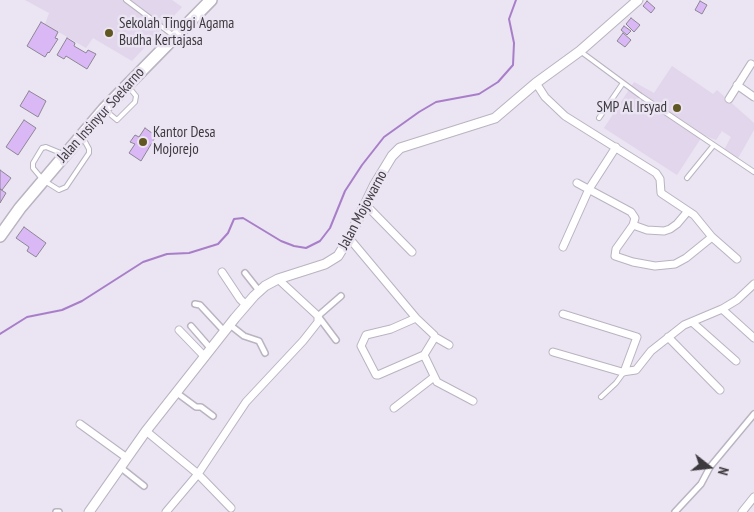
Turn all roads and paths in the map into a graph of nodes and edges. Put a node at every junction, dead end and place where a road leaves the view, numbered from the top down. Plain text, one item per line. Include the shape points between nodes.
1 (126, 0) edge
2 (211, 0) edge
3 (638, 0) edge
4 (174, 36) junction
5 (580, 51) junction
6 (751, 64) dead end
7 (536, 83) junction
8 (623, 83) junction
9 (127, 84) junction
10 (737, 85) junction
11 (754, 97) edge
12 (729, 98) dead end
13 (104, 109) junction
14 (599, 118) dead end
15 (82, 136) junction
16 (713, 146) junction
17 (616, 147) junction
18 (64, 156) junction
19 (754, 172) edge
20 (687, 178) dead end
21 (43, 180) junction
22 (577, 182) dead end
23 (589, 189) junction
24 (365, 204) junction
25 (688, 211) junction
26 (634, 226) junction
27 (0, 236) edge
28 (712, 237) junction
29 (349, 238) junction
30 (563, 247) dead end
31 (412, 252) dead end
32 (736, 259) dead end
33 (222, 272) dead end
34 (245, 273) dead end
35 (278, 279) junction
36 (752, 289) edge
37 (260, 292) junction
38 (341, 296) dead end
39 (195, 304) dead end
40 (246, 305) junction
41 (722, 309) junction
42 (563, 314) dead end
43 (318, 316) junction
44 (416, 318) junction
45 (692, 322) junction
46 (191, 326) dead end
47 (227, 328) junction
48 (179, 330) dead end
49 (435, 337) junction
50 (668, 337) junction
51 (754, 338) edge
52 (336, 340) dead end
53 (449, 345) dead end
54 (211, 349) junction
55 (553, 352) dead end
56 (265, 353) dead end
57 (424, 355) junction
58 (205, 357) junction
59 (736, 361) dead end
60 (624, 372) junction
61 (434, 377) junction
62 (720, 390) dead end
63 (177, 392) junction
64 (601, 397) dead end
65 (473, 401) dead end
66 (394, 408) dead end
67 (754, 414) edge
68 (213, 416) dead end
69 (80, 424) dead end
70 (146, 432) junction
71 (127, 458) junction
72 (120, 467) junction
73 (198, 474) junction
74 (144, 486) dead end
75 (754, 497) edge
76 (231, 508) dead end
77 (89, 512) edge
78 (166, 512) edge
79 (675, 512) edge
80 (742, 512) edge

1 - 4 lane
2 - 4 main road, Jalan Insinyur Soekarno
3 - 5 street, Jalan Mojowarno
4 - 9 main road, Jalan Insinyur Soekarno
5 - 7 street, Jalan Mojowarno
5 - 8 lane
6 - 10 street
7 - 17 street via 565,116
7 - 24 street, Jalan Mojowarno via 495,118 400,148
8 - 14 lane
8 - 16 lane
9 - 13 main road, Jalan Insinyur Soekarno
9 - 13 lane via 136,96 135,102 117,120
10 - 11 street
10 - 12 street
13 - 15 main road, Jalan Insinyur Soekarno
15 - 18 main road, Jalan Insinyur Soekarno
15 - 21 lane via 89,153 66,187 59,190
16 - 19 lane
16 - 20 lane
17 - 23 street
17 - 25 street via 656,173 661,193
18 - 21 main road, Jalan Insinyur Soekarno
18 - 21 lane via 54,149 42,148 33,168
21 - 27 main road, Jalan Insinyur Soekarno
22 - 23 street
23 - 26 street via 633,214
23 - 30 street
24 - 29 street, Jalan Mojowarno
24 - 31 street
25 - 26 street via 677,224 664,231
25 - 28 street
26 - 28 street via 616,249 615,256 655,266 675,264
28 - 32 street
29 - 35 street, Jalan Mojowarno via 333,260
29 - 44 street
33 - 40 street
34 - 37 street
35 - 37 street, Jalan Mojowarno
35 - 43 street
36 - 41 street
37 - 40 street, Jalan Mojowarno
38 - 43 street
39 - 47 street
40 - 47 street, Jalan Mojowarno
41 - 45 street
41 - 51 street
42 - 60 street via 637,337
43 - 52 street
43 - 73 street via 318,322 303,341 246,402
44 - 49 street
44 - 57 street via 366,335 361,346 376,375
45 - 50 street
45 - 59 street
46 - 54 street
47 - 54 street, Jalan Mojowarno
47 - 56 street via 259,342
48 - 58 street
49 - 53 street
49 - 57 street
50 - 60 street via 650,351 636,370
50 - 62 street
54 - 58 street, Jalan Mojowarno
55 - 60 street
57 - 61 street
58 - 63 street, Jalan Mojowarno
60 - 64 lane
61 - 65 street via 440,385
61 - 66 street
63 - 68 street
63 - 70 street, Jalan Mojowarno
67 - 79 street via 710,467 701,484
69 - 71 street
70 - 71 street, Jalan Mojowarno
70 - 73 street
71 - 72 street, Jalan Mojowarno
72 - 74 street
72 - 77 street, Jalan Mojowarno
73 - 76 street
73 - 78 street
75 - 80 street

